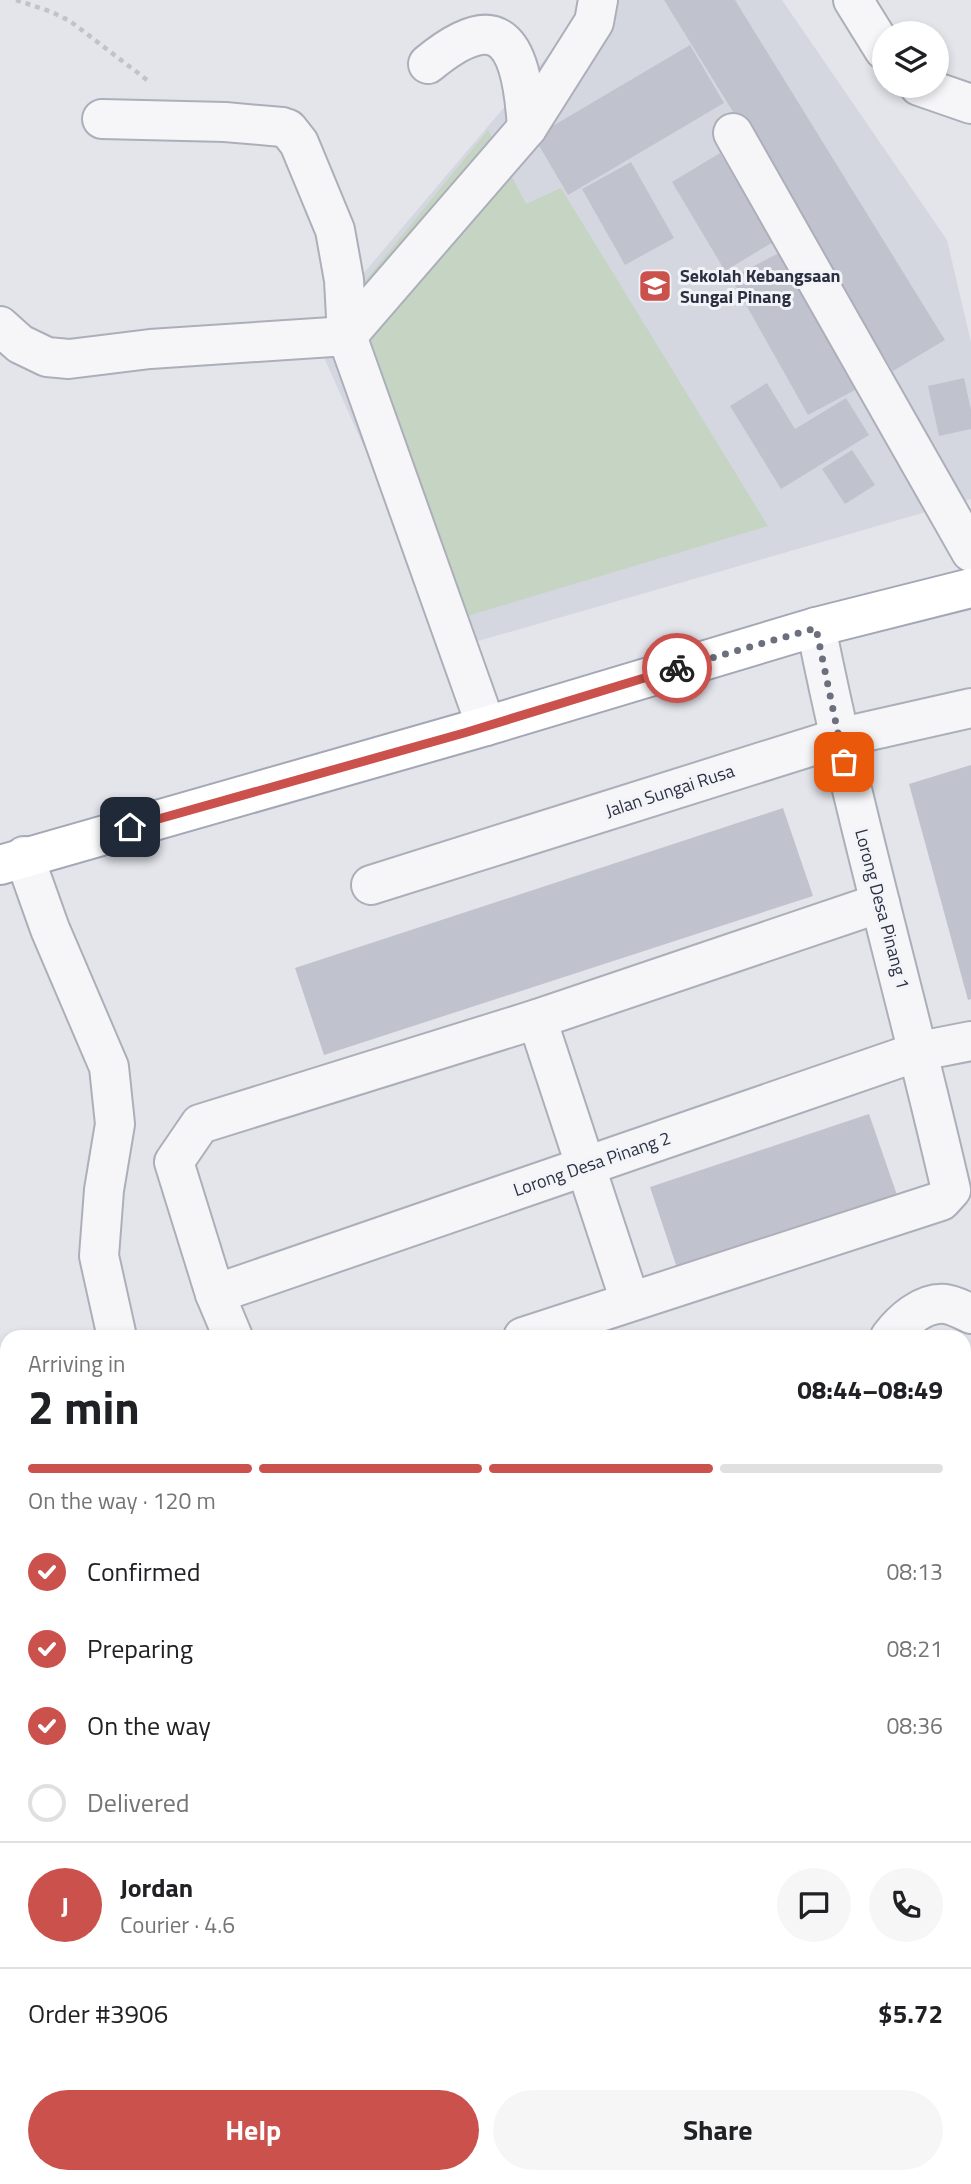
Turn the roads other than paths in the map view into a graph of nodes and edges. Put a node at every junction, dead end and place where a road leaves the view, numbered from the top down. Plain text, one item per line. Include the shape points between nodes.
1 (598, 0) edge
2 (853, 0) edge
3 (872, 31) edge
4 (428, 64) dead end
5 (949, 96) edge
6 (971, 104) edge
7 (102, 118) dead end
8 (527, 128) junction
9 (733, 133) dead end
10 (0, 326) edge
11 (347, 336) junction
12 (971, 552) edge
13 (971, 588) edge
14 (816, 628) junction
15 (971, 708) edge
16 (486, 726) junction
17 (838, 738) junction
18 (12, 860) edge
19 (371, 885) dead end
20 (880, 903) junction
21 (537, 1019) junction
22 (971, 1041) edge
23 (919, 1051) junction
24 (586, 1166) junction
25 (215, 1294) junction
26 (630, 1301) junction
27 (971, 1314) edge
28 (115, 1330) edge
29 (230, 1330) edge
30 (544, 1330) edge
31 (897, 1330) edge

1 - 8 street via 594,22
2 - 3 street
4 - 8 street via 473,12 492,11 506,25 516,47
5 - 6 street
7 - 11 street via 288,129 299,143 335,230
8 - 11 street
9 - 12 street
10 - 11 street via 29,349 69,359
11 - 16 street
13 - 14 main road
14 - 16 main road
14 - 17 street, Lorong Desa Pinang 1
15 - 17 street, Jalan Sungai Rusa
16 - 18 main road
17 - 19 street, Jalan Sungai Rusa
17 - 20 street, Lorong Desa Pinang 1
18 - 28 street via 50,929 109,1067 115,1124 99,1256
20 - 21 street
20 - 23 street, Lorong Desa Pinang 1
21 - 24 street
21 - 25 street via 200,1124 174,1162
22 - 23 street, Lorong Desa Pinang 2
23 - 24 street, Lorong Desa Pinang 2
23 - 26 street, Lorong Desa Pinang 1 via 951,1190 941,1202
24 - 25 street, Lorong Desa Pinang 2
24 - 26 street
25 - 29 street
26 - 30 street
27 - 31 street via 936,1304 922,1309

